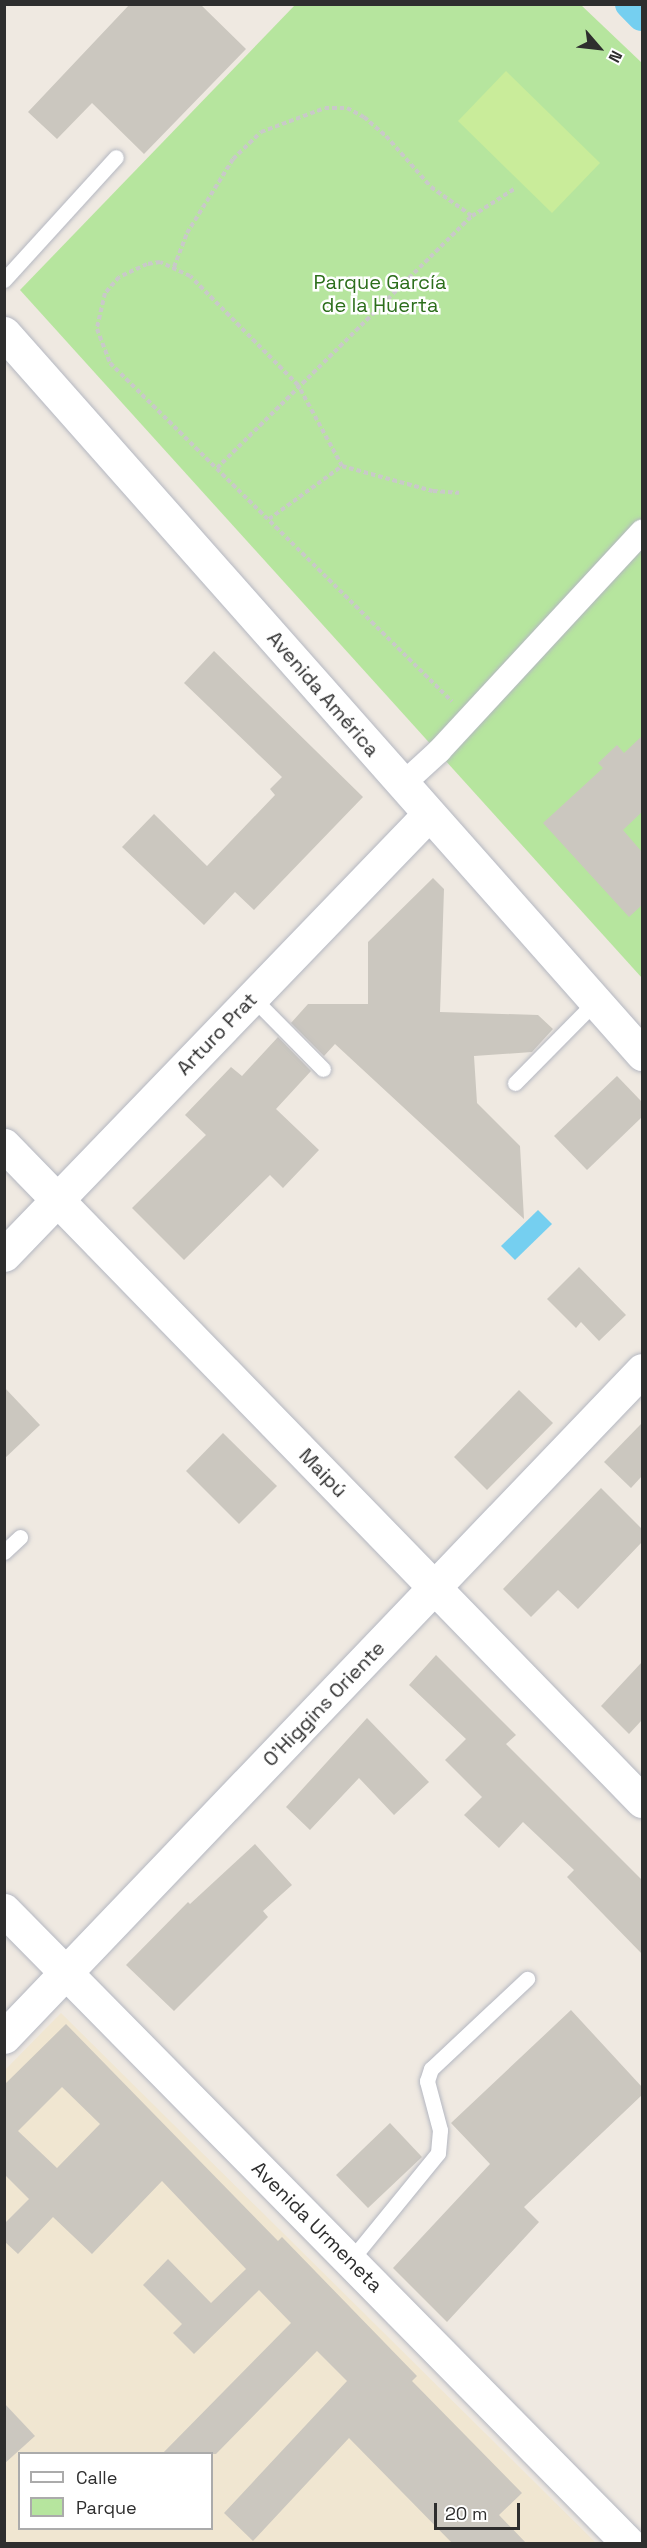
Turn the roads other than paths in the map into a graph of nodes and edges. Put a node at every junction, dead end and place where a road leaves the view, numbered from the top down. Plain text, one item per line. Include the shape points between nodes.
1 (116, 157) dead end
2 (4, 280) edge
3 (4, 333) edge
4 (642, 532) edge
5 (403, 784) junction
6 (429, 814) junction
7 (252, 998) junction
8 (596, 1002) junction
9 (642, 1054) edge
10 (323, 1068) dead end
11 (515, 1083) dead end
12 (4, 1145) edge
13 (58, 1199) junction
14 (4, 1255) edge
15 (642, 1370) edge
16 (20, 1537) dead end
17 (4, 1552) edge
18 (434, 1588) junction
19 (642, 1801) edge
20 (4, 1910) edge
21 (66, 1972) junction
22 (527, 1979) dead end
23 (4, 2037) edge
24 (350, 2261) junction
25 (629, 2544) edge

1 - 2 lane
3 - 5 street, Avenida América
4 - 5 street via 470,718
5 - 6 street, Avenida América
6 - 7 street, Arturo Prat
6 - 8 street, Avenida América
7 - 10 lane
7 - 13 street, Arturo Prat
8 - 9 street, Avenida América
8 - 11 lane
12 - 13 street, Maipú
13 - 14 street, Arturo Prat
13 - 18 street, Maipú
15 - 18 street, O'Higgins Oriente
16 - 17 lane
18 - 19 street, Maipú
18 - 21 street, O'Higgins Oriente
20 - 21 street, Avenida Urmeneta
21 - 23 street, O'Higgins Oriente
21 - 24 street, Avenida Urmeneta
22 - 24 lane via 431,2069 427,2081 437,2110 438,2153
24 - 25 street, Avenida Urmeneta

